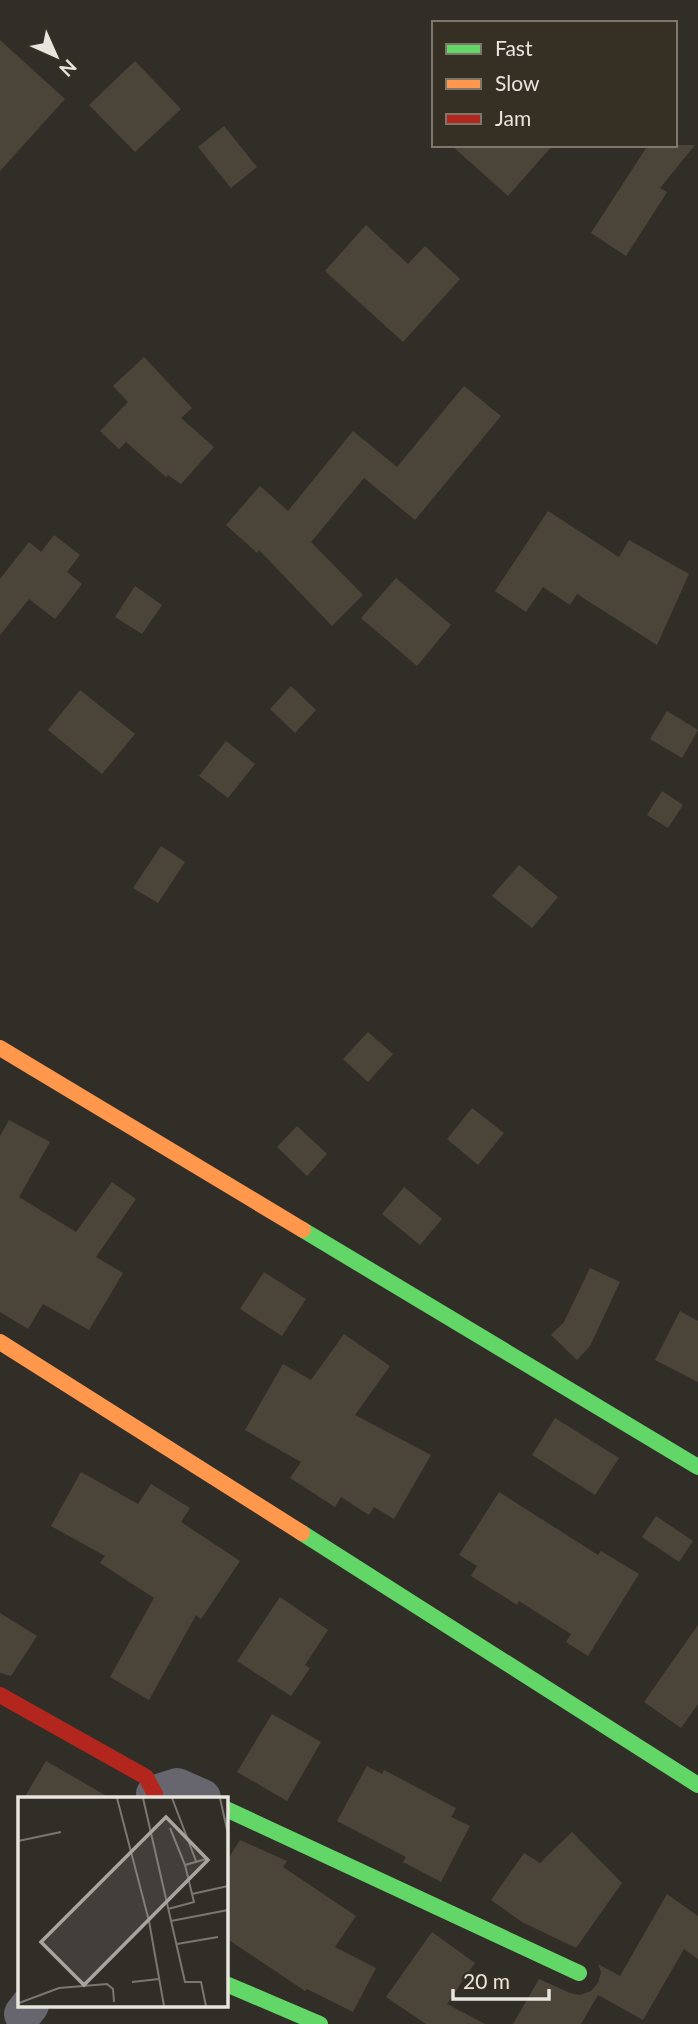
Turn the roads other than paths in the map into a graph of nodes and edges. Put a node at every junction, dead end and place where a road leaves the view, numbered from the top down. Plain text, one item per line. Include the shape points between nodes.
1 (0, 1048) edge
2 (0, 1342) edge
3 (698, 1467) edge
4 (0, 1695) edge
5 (698, 1785) edge
6 (155, 1796) edge
7 (200, 1797) edge
8 (228, 1811) edge
9 (579, 1973) dead end
10 (228, 1985) edge
11 (320, 2024) edge

1 - 3 street
2 - 5 street
4 - 6 street via 146,1777
6 - 7 street via 177,1787
8 - 9 street
10 - 11 street

